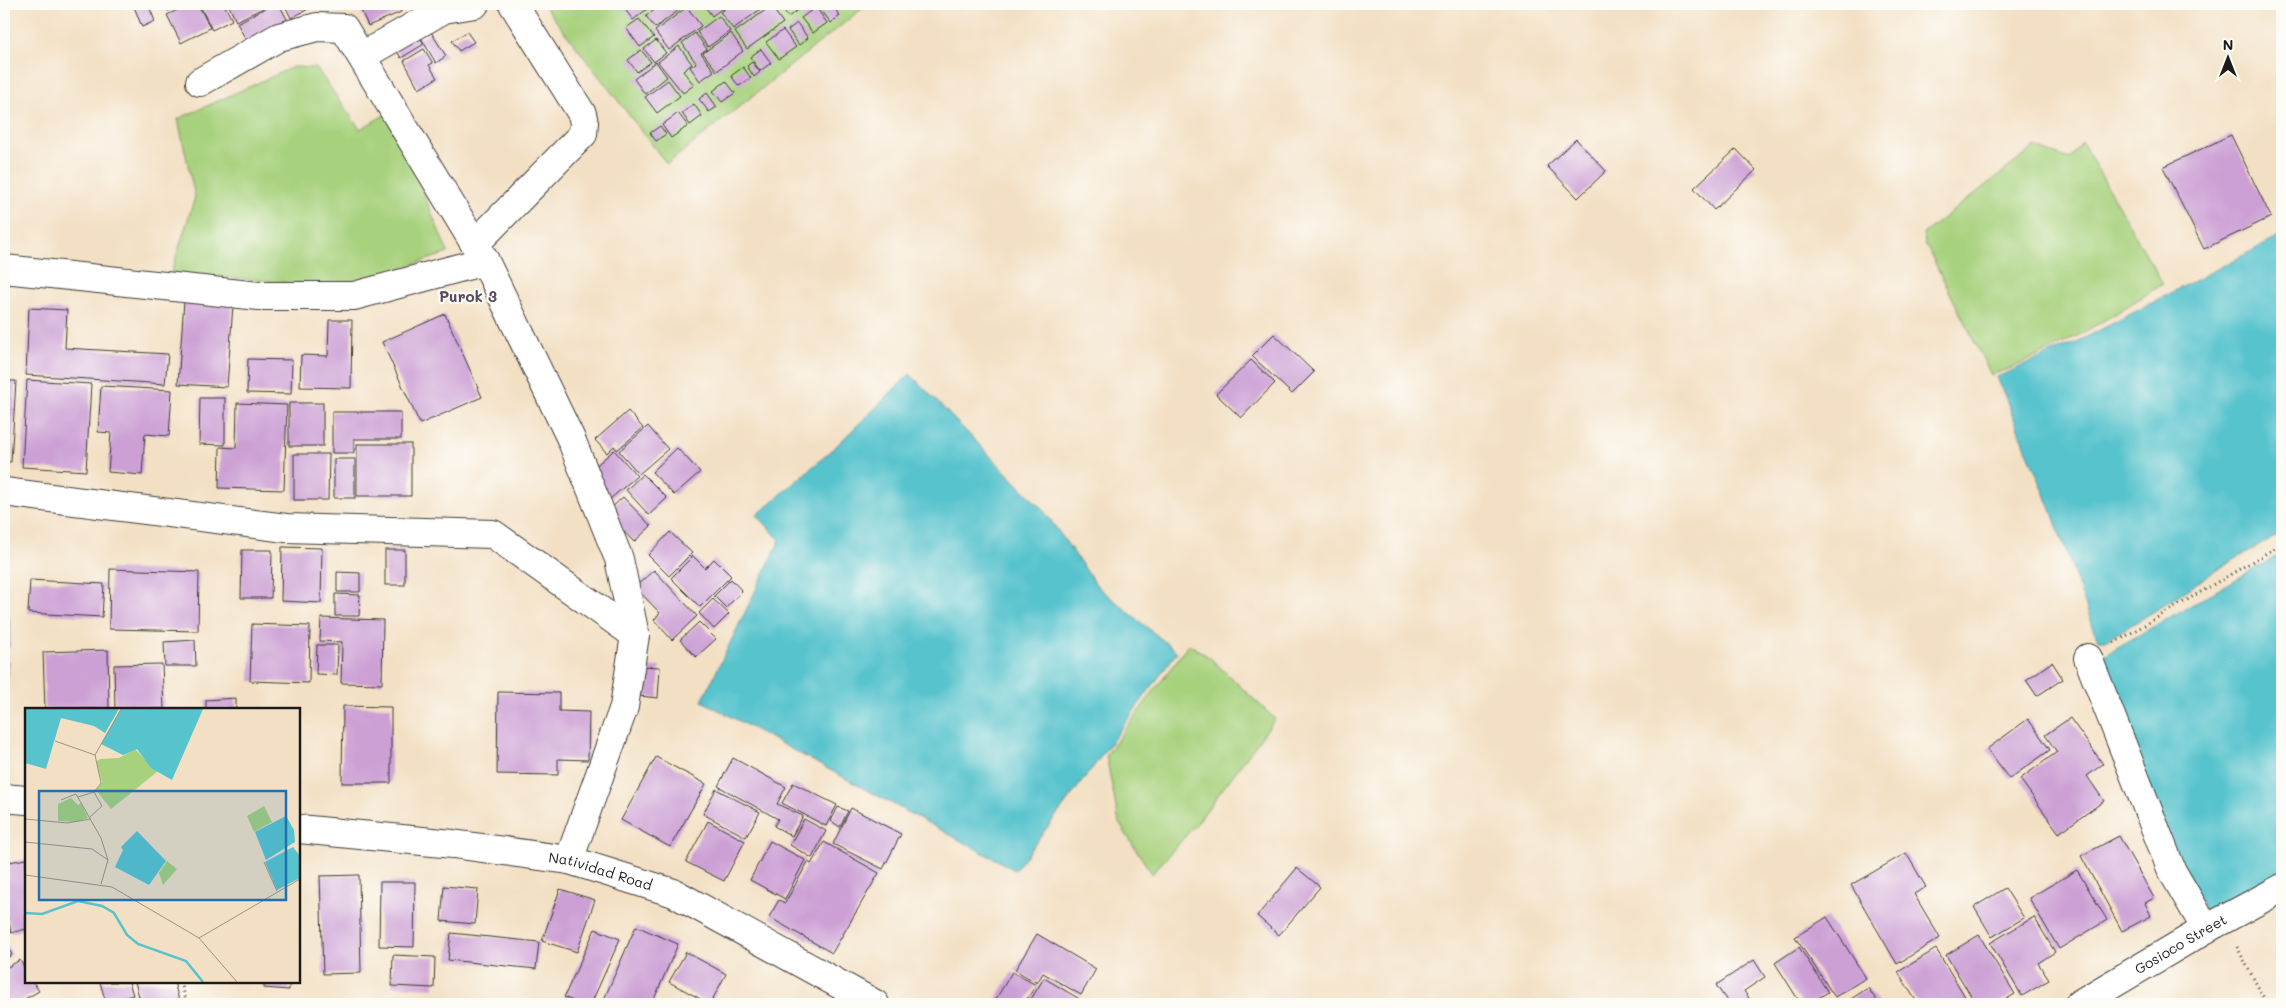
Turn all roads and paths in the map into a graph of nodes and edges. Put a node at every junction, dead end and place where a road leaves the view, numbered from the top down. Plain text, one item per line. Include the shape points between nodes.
1 (475, 4) edge
2 (512, 4) edge
3 (362, 56) junction
4 (200, 82) dead end
5 (480, 253) junction
6 (4, 268) edge
7 (4, 492) edge
8 (2282, 544) edge
9 (635, 635) junction
10 (2088, 658) joint
11 (4, 798) edge
12 (25, 800) edge
13 (300, 828) edge
14 (568, 860) junction
15 (2282, 888) edge
16 (2206, 929) junction
17 (2232, 939) dead end
18 (181, 983) edge
19 (187, 1004) edge
20 (875, 1004) edge
21 (2079, 1004) edge
22 (2267, 1004) edge

1 - 3 street via 444,8
2 - 5 street via 582,114 583,134
3 - 4 street via 344,28 317,27 279,37
3 - 5 street
5 - 6 street via 354,296 259,296
5 - 9 street via 571,439 619,559
7 - 9 street via 286,528 493,534
8 - 10 path
9 - 14 street via 624,707
10 - 16 street via 2172,870
11 - 12 street
13 - 14 street, Natividad Road
14 - 20 street, Natividad Road via 674,893
15 - 16 street, Gosioco Street
16 - 21 street, Gosioco Street
17 - 22 path
18 - 19 path

